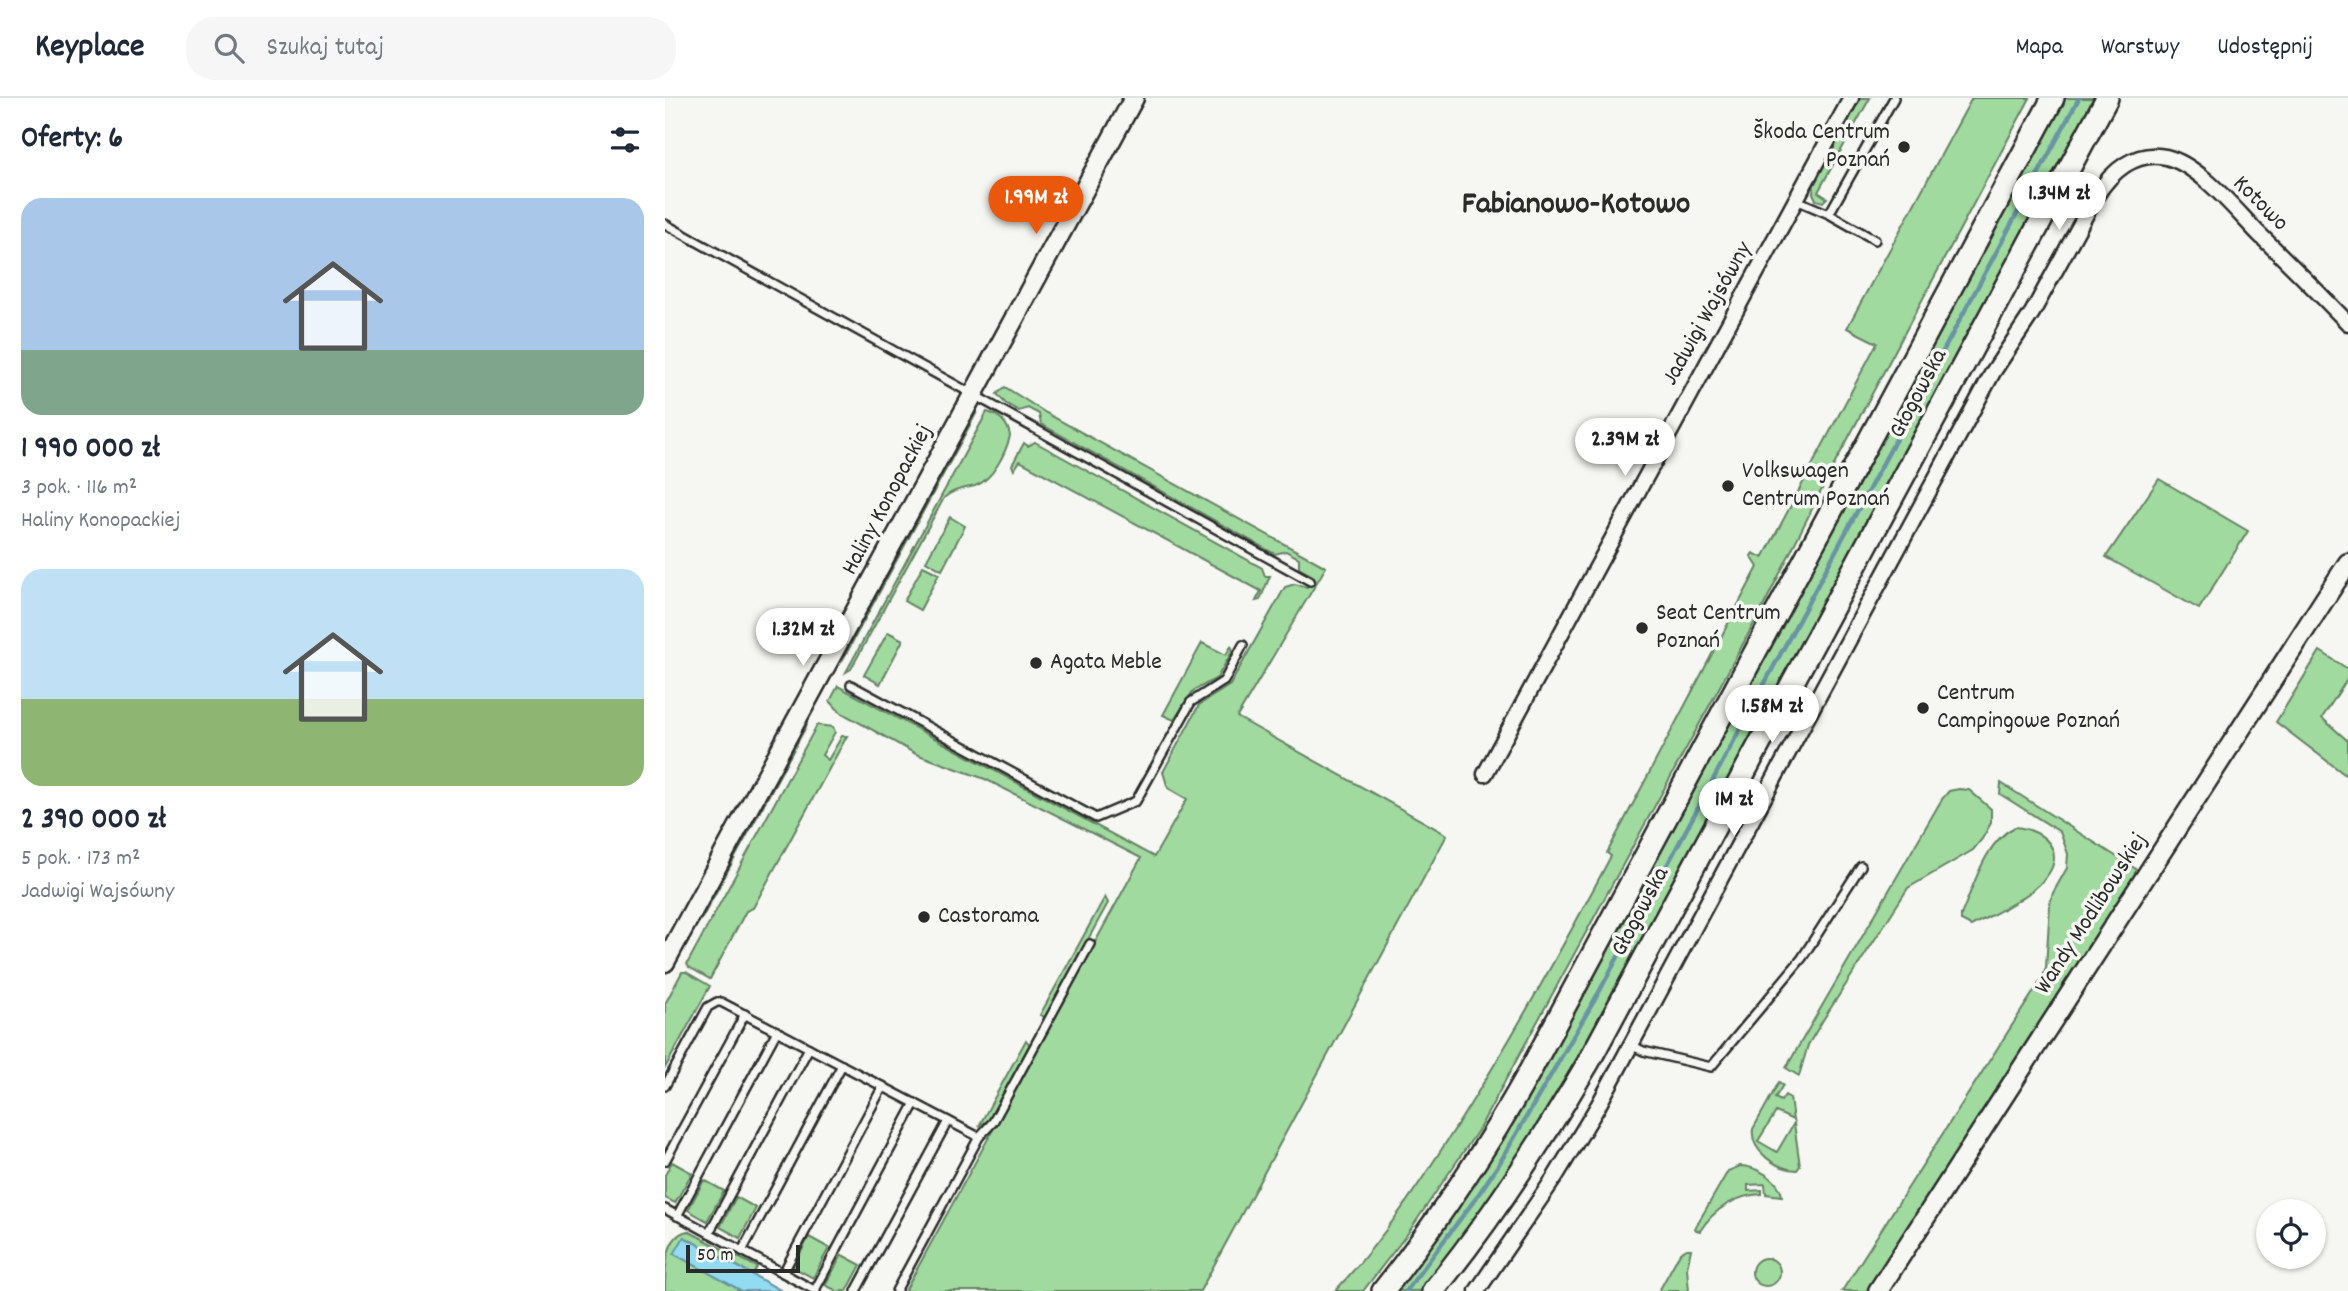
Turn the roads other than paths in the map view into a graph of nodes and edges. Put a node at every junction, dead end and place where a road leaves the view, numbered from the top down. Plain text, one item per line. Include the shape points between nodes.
1 (1133, 98) edge
2 (1851, 98) edge
3 (1894, 98) edge
4 (2053, 98) edge
5 (2107, 98) edge
6 (1796, 200) junction
7 (1829, 214) junction
8 (665, 224) edge
9 (1875, 240) dead end
10 (2348, 323) edge
11 (973, 393) junction
12 (2348, 563) edge
13 (1310, 581) dead end
14 (1243, 645) dead end
15 (851, 685) dead end
16 (1485, 774) dead end
17 (1861, 866) dead end
18 (1090, 944) dead end
19 (665, 962) edge
20 (745, 1014) junction
21 (778, 1031) junction
22 (1631, 1045) junction
23 (810, 1048) junction
24 (842, 1065) junction
25 (665, 1086) edge
26 (883, 1086) junction
27 (915, 1104) junction
28 (948, 1121) junction
29 (979, 1137) junction
30 (665, 1161) edge
31 (665, 1209) edge
32 (677, 1216) junction
33 (709, 1233) junction
34 (741, 1251) junction
35 (783, 1273) junction
36 (815, 1291) edge
37 (856, 1291) edge
38 (897, 1291) edge
39 (1383, 1291) edge
40 (1433, 1291) edge
41 (1477, 1291) edge
42 (1878, 1291) edge

1 - 11 street, Haliny Konopackiej
2 - 6 street, Jadwigi Wajsówny
3 - 7 lane
4 - 39 main road, Głogowska via 1524,1082 1459,1186
5 - 40 main road, Głogowska via 1588,1063 1532,1156
6 - 7 lane
6 - 16 street, Jadwigi Wajsówny
7 - 9 lane
8 - 11 lane
10 - 22 street, Kotowo via 2192,170 2177,161 2143,157 2123,165 2107,179 2032,313 1993,372
11 - 13 lane
11 - 19 street, Haliny Konopackiej
12 - 42 street, Wandy Modlibowskiej
14 - 15 lane via 1224,681 1191,702 1136,801 1096,818
17 - 22 lane via 1802,958 1711,1068
18 - 29 lane via 993,1122
20 - 21 lane
20 - 25 lane via 721,1002 708,1007
20 - 30 lane
21 - 23 lane
21 - 32 lane
22 - 41 street via 1562,1166
23 - 24 lane
23 - 33 lane
24 - 26 lane
24 - 34 lane
26 - 27 lane
26 - 35 lane
27 - 28 lane
27 - 36 lane
28 - 29 lane
28 - 37 lane
29 - 38 lane
31 - 32 lane
32 - 33 lane
33 - 34 lane
34 - 35 lane
35 - 36 lane

